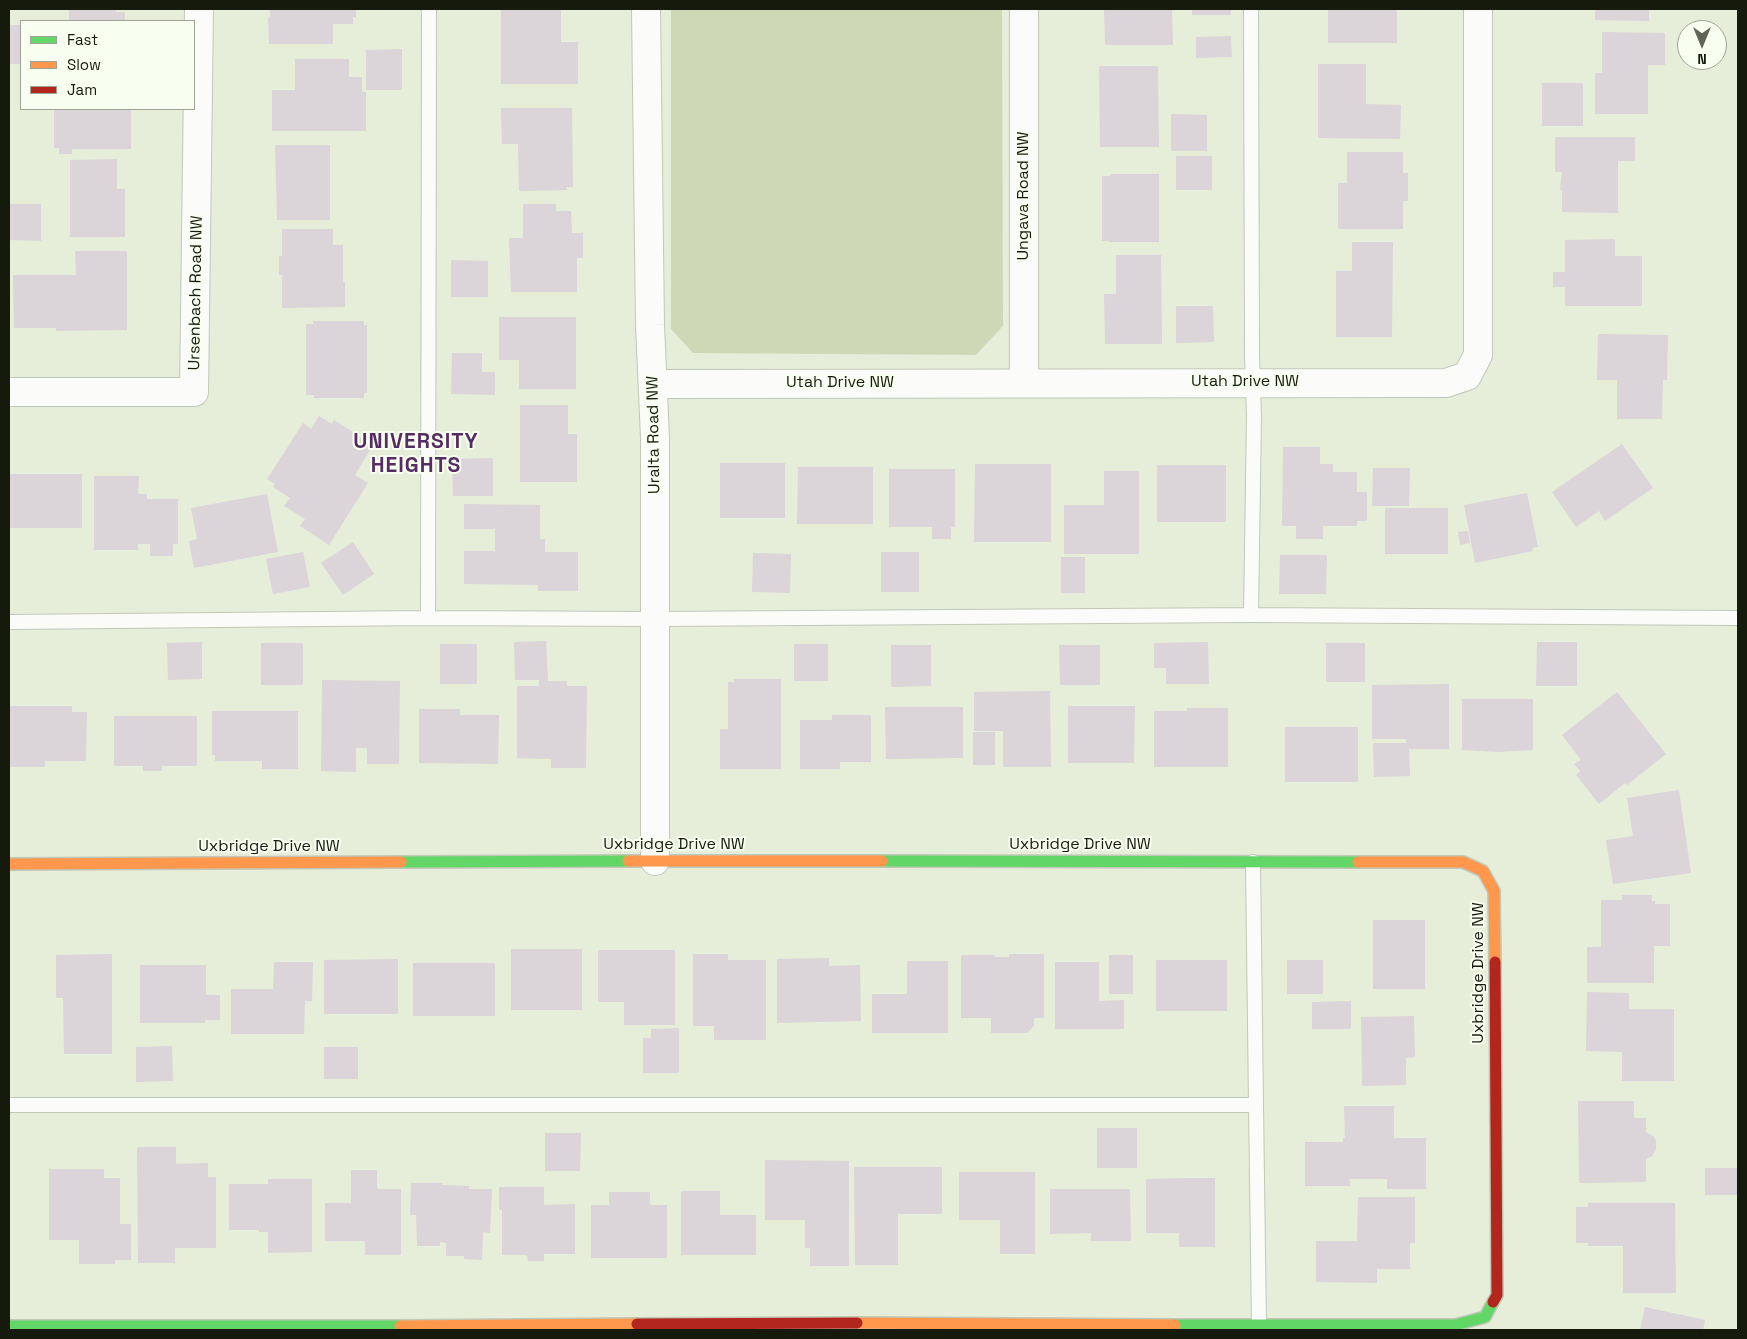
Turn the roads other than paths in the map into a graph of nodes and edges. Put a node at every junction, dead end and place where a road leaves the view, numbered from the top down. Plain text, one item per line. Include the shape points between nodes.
1 (199, 9) edge
2 (429, 9) edge
3 (646, 9) edge
4 (1024, 9) edge
5 (1251, 9) edge
6 (1478, 9) edge
7 (1254, 382) junction
8 (1024, 383) junction
9 (653, 384) junction
10 (9, 392) edge
11 (1252, 616) junction
12 (428, 618) junction
13 (1738, 618) edge
14 (655, 619) junction
15 (9, 622) edge
16 (655, 861) junction
17 (1253, 862) junction
18 (9, 864) edge
19 (9, 1105) edge
20 (1256, 1105) junction
21 (9, 1326) edge
22 (825, 1326) edge
23 (341, 1328) edge
24 (1268, 1328) edge

1 - 10 street, Ursenbach Road NW via 194,392
2 - 12 lane
3 - 9 street, Uralta Road NW
4 - 8 street, Ungava Road NW
5 - 7 lane
6 - 7 street, Utah Drive NW via 1478,355 1467,376 1446,383
7 - 8 street, Utah Drive NW
7 - 11 lane
8 - 9 street, Utah Drive NW
9 - 14 street, Uralta Road NW via 656,438
11 - 13 lane
11 - 14 lane
12 - 14 lane
12 - 15 lane
14 - 16 street, Uralta Road NW
16 - 17 street, Uxbridge Drive NW
16 - 18 street, Uxbridge Drive NW
17 - 20 lane
17 - 24 street, Uxbridge Drive NW via 1462,862 1482,871 1494,891 1497,1295 1485,1317 1455,1325
19 - 20 lane
20 - 24 lane
21 - 23 street, Uxbridge Drive NW
22 - 23 street, Uxbridge Drive NW
22 - 24 street, Uxbridge Drive NW

